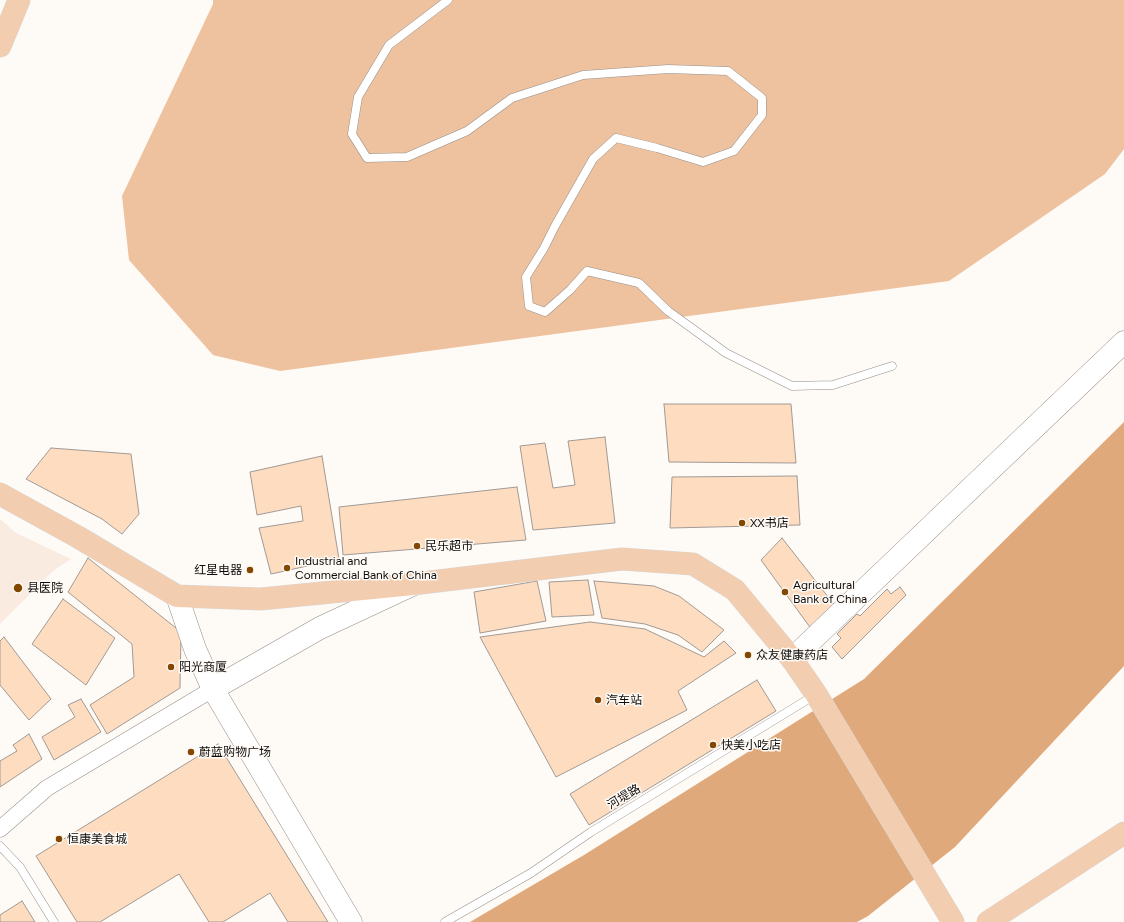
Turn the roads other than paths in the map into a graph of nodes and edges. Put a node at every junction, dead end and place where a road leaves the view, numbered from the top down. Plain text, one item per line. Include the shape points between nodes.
1 (19, 0) edge
2 (448, 0) edge
3 (0, 46) edge
4 (1124, 342) edge
5 (892, 366) dead end
6 (0, 494) edge
7 (413, 584) junction
8 (176, 596) junction
9 (792, 659) junction
10 (213, 689) junction
11 (816, 694) junction
12 (0, 829) edge
13 (1124, 834) edge
14 (0, 846) edge
15 (54, 922) edge
16 (351, 922) edge
17 (445, 922) edge
18 (953, 922) edge
19 (988, 922) edge

1 - 3 main road
2 - 5 lane via 389,45 358,97 352,134 367,158 407,157 467,131 512,98 583,76 668,69 728,71 762,98 762,115 734,151 703,162 616,138 593,159 526,277 529,306 545,312 587,271 639,284 668,311 726,353 792,386 833,385
4 - 9 street
6 - 8 main road
7 - 8 main road via 261,599
7 - 9 main road via 622,559 693,564 735,590
7 - 10 street via 320,628
8 - 10 street
9 - 11 main road
10 - 12 street via 48,788
10 - 16 street
11 - 17 lane, 河堤路 via 591,832 531,873
11 - 18 main road
13 - 19 main road
14 - 15 lane via 20,866

